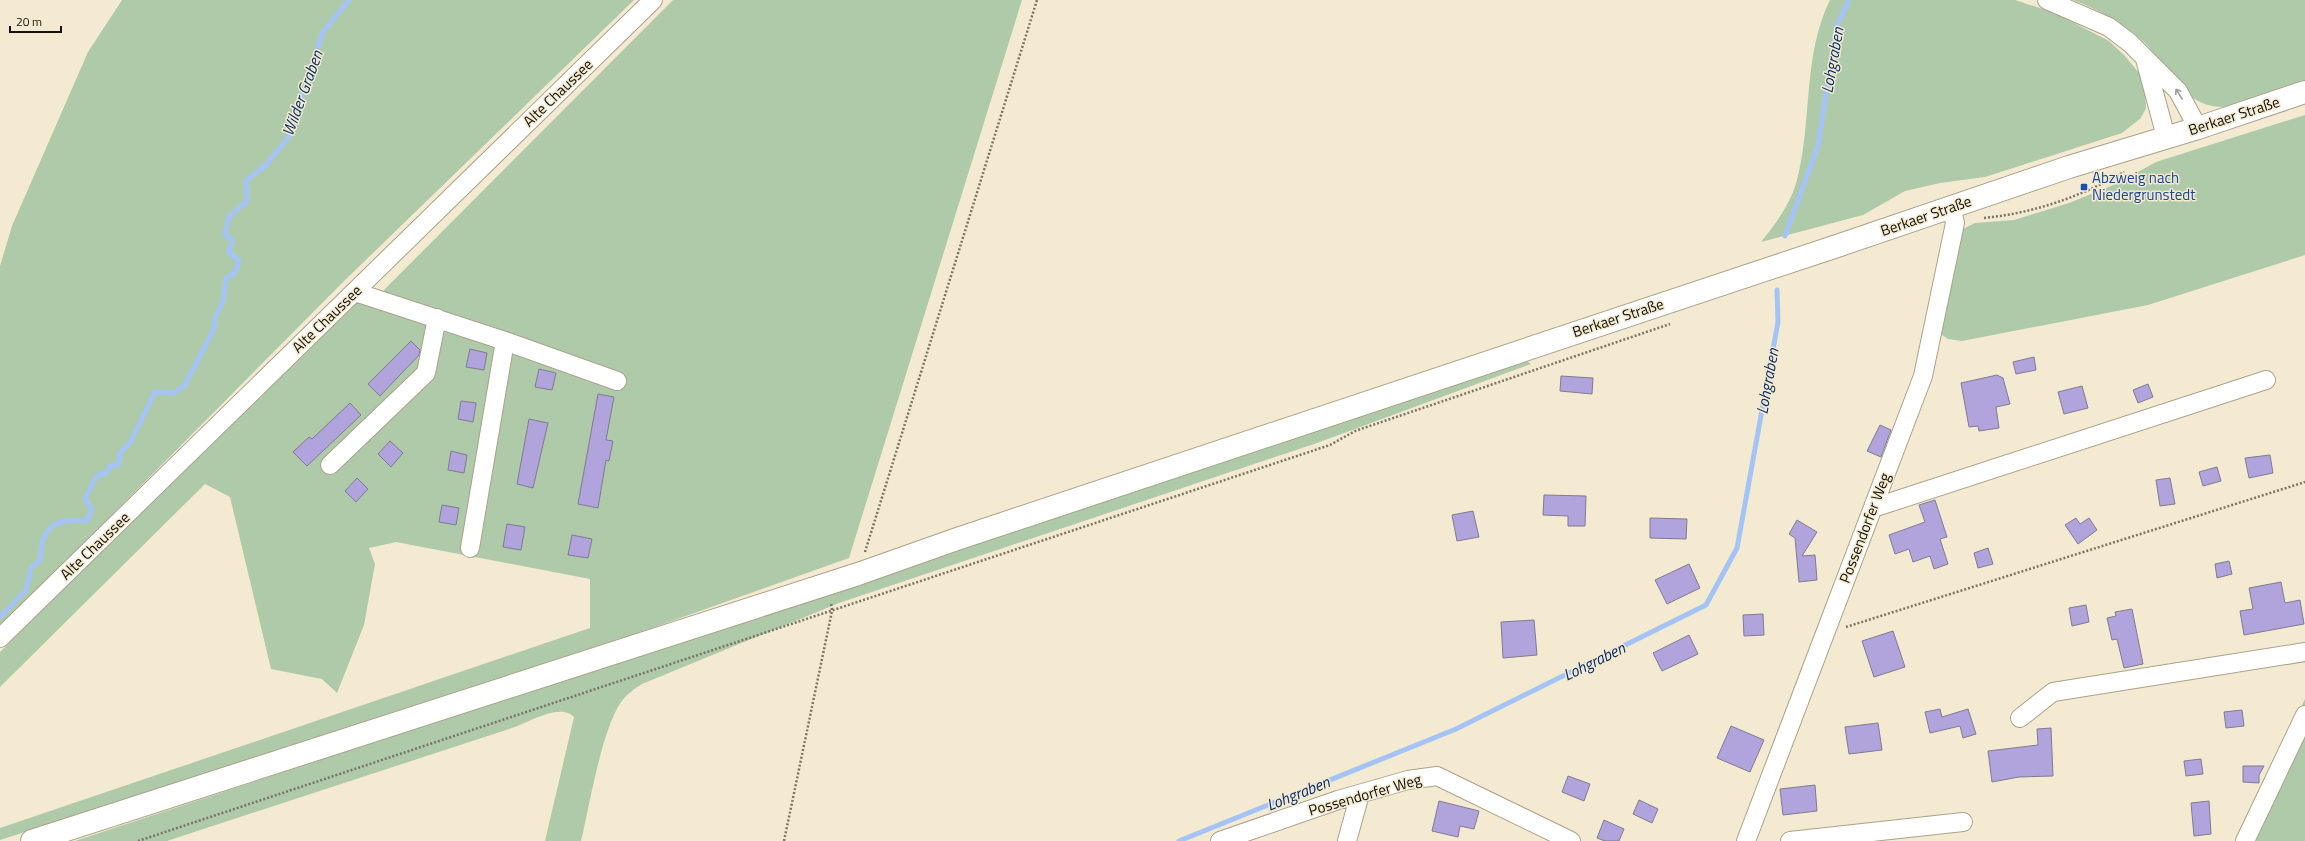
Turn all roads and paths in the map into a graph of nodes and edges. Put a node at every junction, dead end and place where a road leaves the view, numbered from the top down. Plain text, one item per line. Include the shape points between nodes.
1 (653, 0) edge
2 (1036, 0) edge
3 (2047, 0) edge
4 (2145, 59) junction
5 (2305, 92) edge
6 (2198, 128) junction
7 (2166, 138) junction
8 (2130, 168) dead end
9 (1953, 215) junction
10 (355, 292) junction
11 (437, 318) junction
12 (1672, 323) dead end
13 (505, 341) junction
14 (2266, 380) dead end
15 (617, 381) dead end
16 (330, 465) dead end
17 (2305, 482) edge
18 (1873, 508) junction
19 (470, 548) dead end
20 (858, 574) junction
21 (827, 583) junction
22 (832, 611) junction
23 (1825, 634) junction
24 (0, 638) edge
25 (2305, 652) edge
26 (2305, 715) edge
27 (2020, 718) dead end
28 (1360, 794) junction
29 (1963, 822) dead end
30 (32, 841) edge
31 (138, 841) edge
32 (784, 841) edge
33 (1220, 841) edge
34 (1348, 841) edge
35 (1571, 841) edge
36 (1746, 841) edge
37 (1790, 841) edge
38 (2245, 841) edge

1 - 10 street, Alte Chaussee
2 - 20 path
3 - 4 street via 2109,27
6 -> 4 street via 2178,91
4 - 7 street
5 - 6 main road, Berkaer Straße
6 - 7 main road, Berkaer Straße
7 - 9 main road, Berkaer Straße via 2081,163
8 - 9 path via 2084,193 2042,207 2014,214
9 - 18 street, Possendorfer Weg via 1923,376
9 - 20 main road, Berkaer Straße via 1547,342 956,538
10 - 11 street
10 - 24 street, Alte Chaussee
11 - 13 street
11 - 16 street via 426,373
12 - 22 path via 1355,431 1330,445
13 - 15 street
13 - 19 street
14 - 18 street
17 - 23 path
18 - 23 street, Possendorfer Weg
20 - 21 main road, Berkaer Straße
21 - 22 path
21 - 30 main road, Berkaer Straße
22 - 31 path
22 - 32 path
23 - 36 street, Possendorfer Weg
25 - 27 street via 2054,692
26 - 38 street
28 - 33 street, Possendorfer Weg
28 - 34 street
28 - 35 street, Possendorfer Weg via 1408,780 1437,776
29 - 37 street

